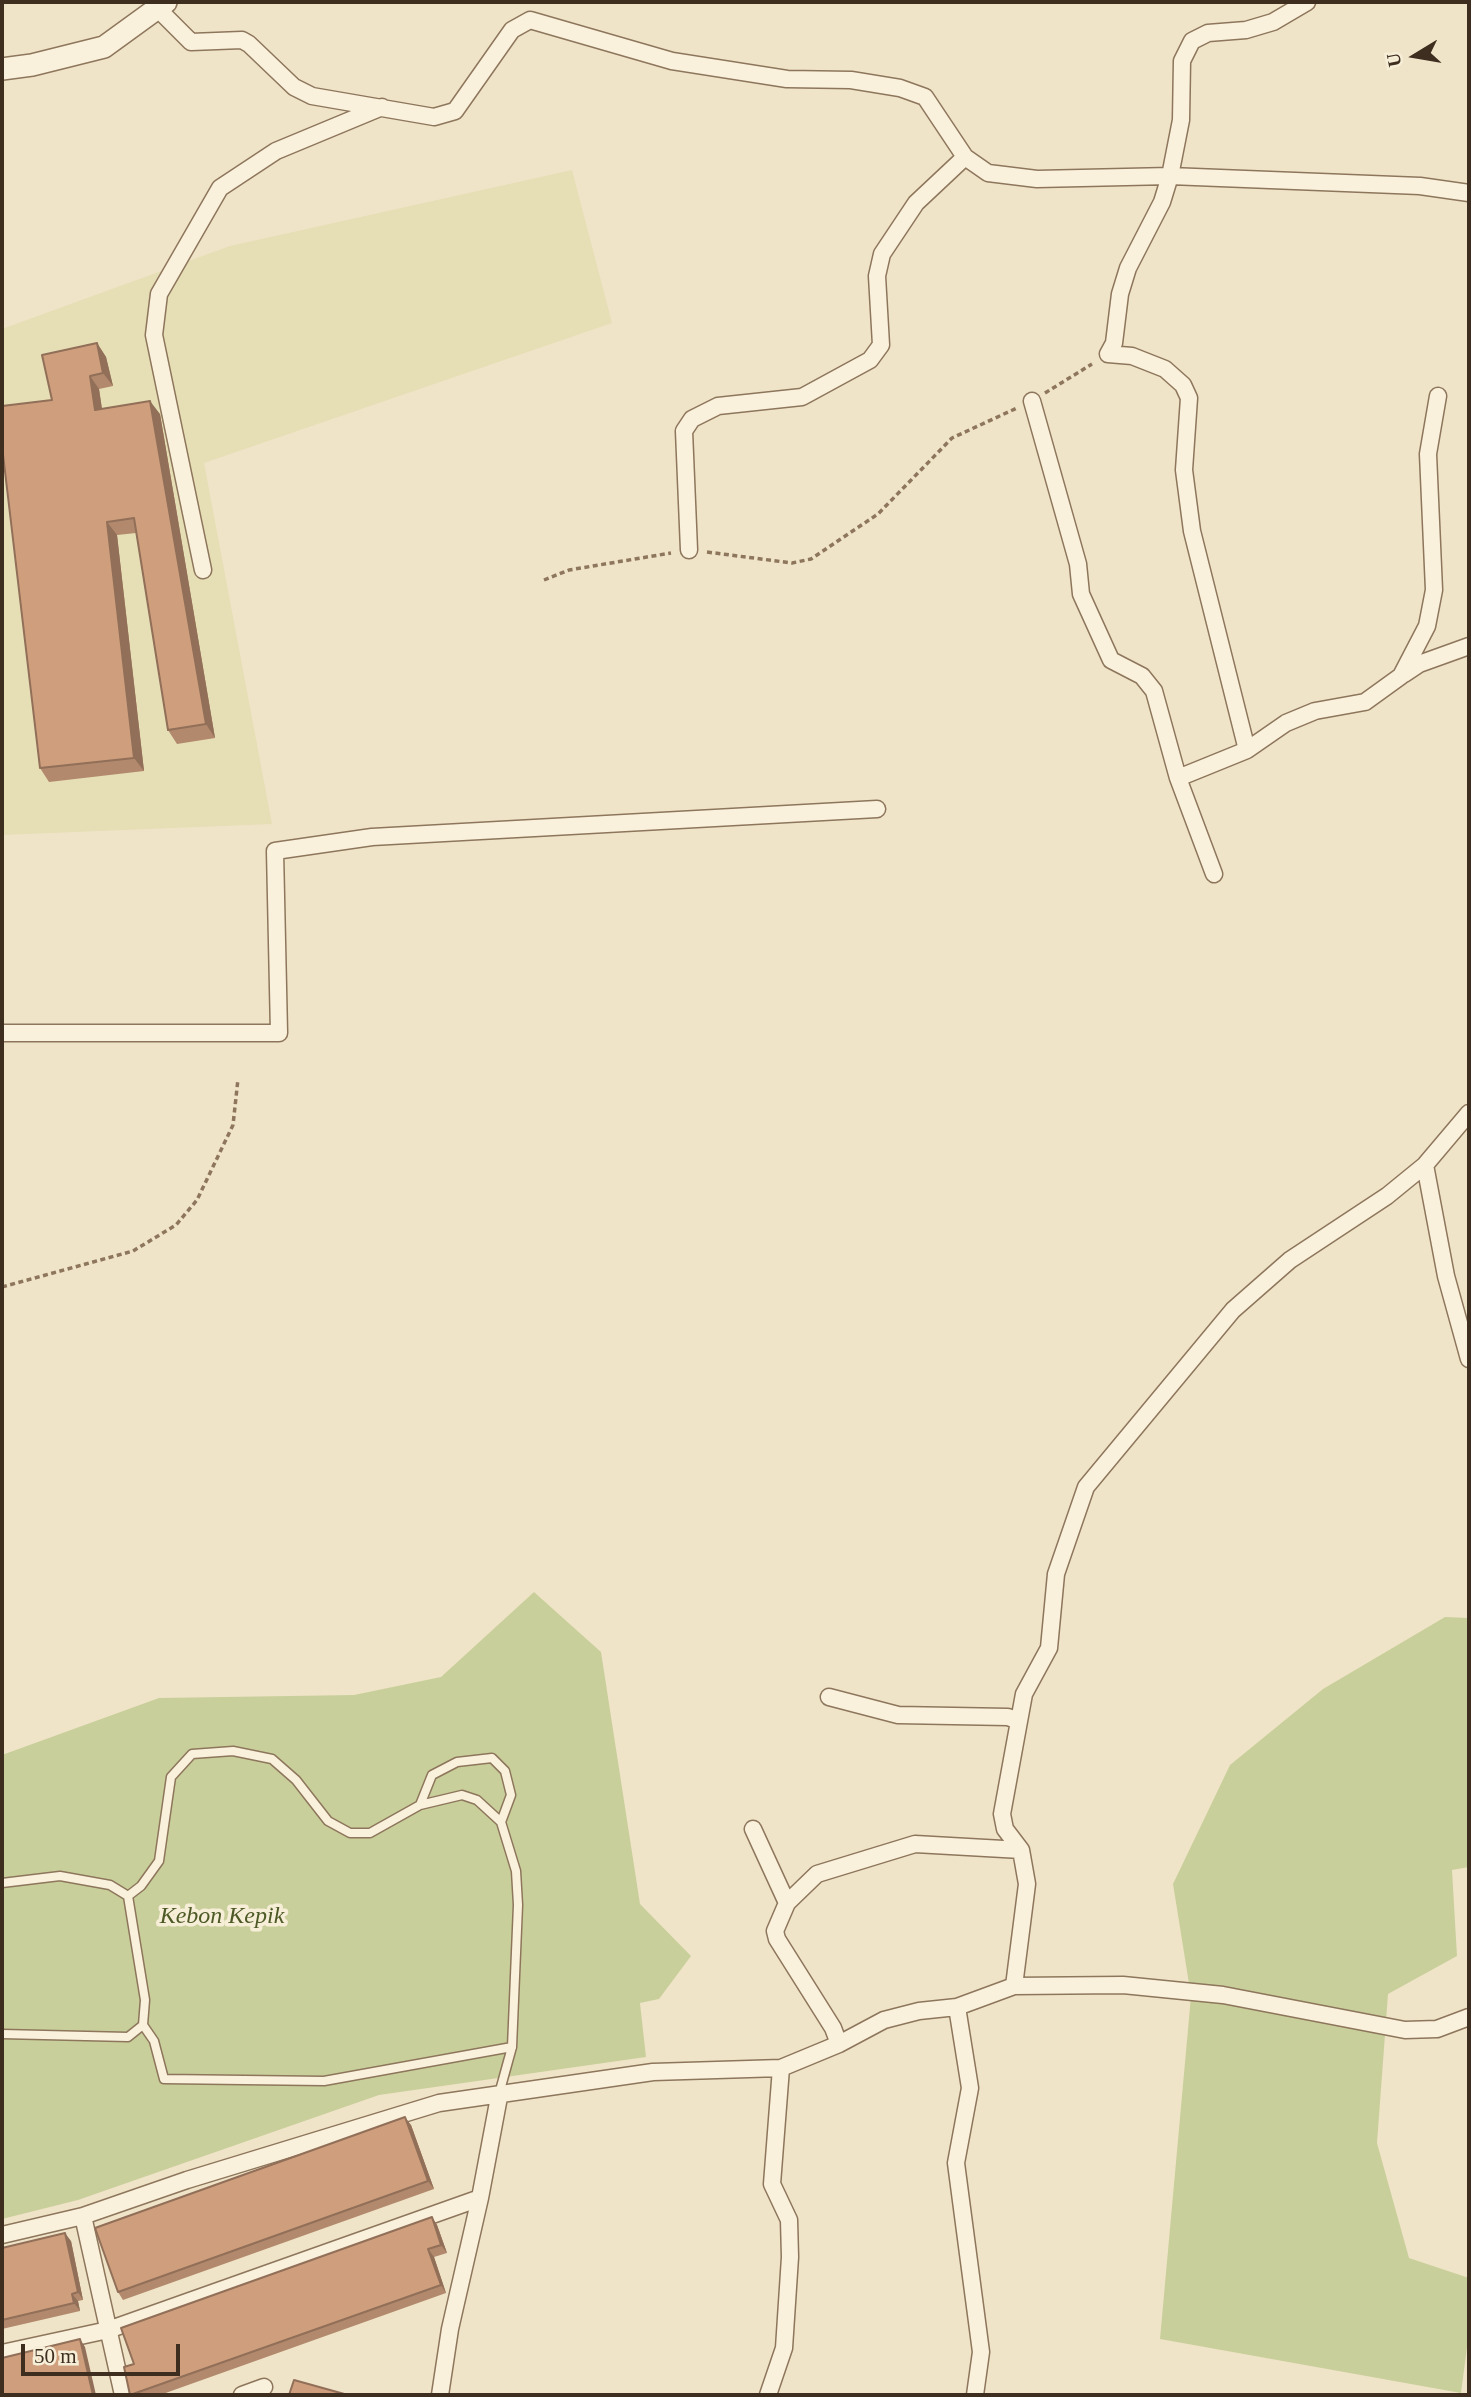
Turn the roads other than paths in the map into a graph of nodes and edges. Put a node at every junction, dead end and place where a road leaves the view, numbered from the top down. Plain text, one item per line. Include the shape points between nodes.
1 (1307, 2) edge
2 (162, 6) edge
3 (2, 69) edge
4 (384, 107) junction
5 (965, 157) junction
6 (1170, 176) junction
7 (1469, 193) edge
8 (1438, 396) dead end
9 (1031, 401) road end
10 (689, 550) road end
11 (203, 570) dead end
12 (1469, 646) edge
13 (1401, 676) junction
14 (1247, 750) junction
15 (1178, 778) junction
16 (877, 809) dead end
17 (1214, 874) dead end
18 (2, 1033) edge
19 (1469, 1113) edge
20 (1425, 1165) junction
21 (1469, 1359) edge
22 (829, 1697) dead end
23 (1019, 1721) junction
24 (420, 1805) junction
25 (500, 1822) junction
26 (753, 1829) dead end
27 (1021, 1850) junction
28 (2, 1883) edge
29 (128, 1896) junction
30 (787, 1903) junction
31 (1014, 1986) junction
32 (957, 2007) junction
33 (1469, 2017) edge
34 (143, 2025) junction
35 (2, 2034) edge
36 (839, 2044) junction
37 (512, 2046) junction
38 (781, 2068) junction
39 (499, 2096) junction
40 (480, 2198) junction
41 (82, 2216) junction
42 (2, 2235) edge
43 (108, 2330) junction
44 (2, 2353) edge
45 (264, 2387) dead end
46 (123, 2395) edge
47 (242, 2395) edge
48 (440, 2395) edge
49 (768, 2395) edge
50 (975, 2395) edge

1 - 6 street via 1272,22 1192,40 1182,61 1181,120
2 - 3 street via 104,47
2 - 4 street via 191,42 242,40 294,87 312,96
4 - 5 street via 434,117 455,111 512,30 530,19 672,61 787,79 850,80 901,88 925,97
4 - 11 street via 276,151 219,188 159,294 154,335
5 - 6 street via 988,173 1037,178
5 - 10 street via 916,203 882,254 877,276 881,345 870,360 802,397 718,406 692,419 684,431
6 - 7 street via 1420,186
6 - 14 street via 1162,202 1128,268 1108,354 1132,356 1165,369 1189,398 1184,470 1192,531
8 - 13 street via 1428,454 1434,590 1427,626
9 - 15 street via 1078,564 1081,594 1111,660 1142,676 1154,691
12 - 13 street via 1419,664
13 - 14 street via 1365,702 1315,711 1286,723
14 - 15 street
15 - 17 street
16 - 18 street via 372,837 275,851 279,1033
19 - 20 street
20 - 21 street via 1446,1276
20 - 23 street via 1290,1260 1233,1310 1086,1487 1056,1574 1049,1648 1024,1694
22 - 23 street via 898,1715
23 - 27 street via 1002,1814 1005,1829
24 - 25 lane via 462,1794 478,1800
24 - 25 lane via 432,1775 457,1762 492,1758 505,1771 511,1795
24 - 29 lane via 370,1833 350,1833 328,1821 296,1780 272,1759 233,1751 192,1754 172,1777 159,1861
25 - 37 lane via 516,1871 518,1905
26 - 30 street
27 - 30 street via 915,1844 817,1874
27 - 31 street via 1027,1884
28 - 29 lane via 60,1876 110,1885
29 - 34 lane via 145,2000
30 - 36 street via 775,1931 777,1939 834,2028
31 - 32 street
31 - 33 street via 1123,1985 1211,1994 1405,2030 1437,2029
32 - 36 street via 884,2020
32 - 50 street via 970,2088 956,2163 981,2352
34 - 35 lane via 128,2037
34 - 37 lane via 154,2041 164,2079 324,2081
36 - 38 street
37 - 39 lane
38 - 39 street via 653,2072
38 - 49 street via 772,2184 789,2220 790,2258 784,2348
39 - 40 street
39 - 41 street via 439,2104
40 - 43 street
40 - 48 street
41 - 42 street
41 - 43 street
43 - 44 street
43 - 46 street
45 - 47 street

